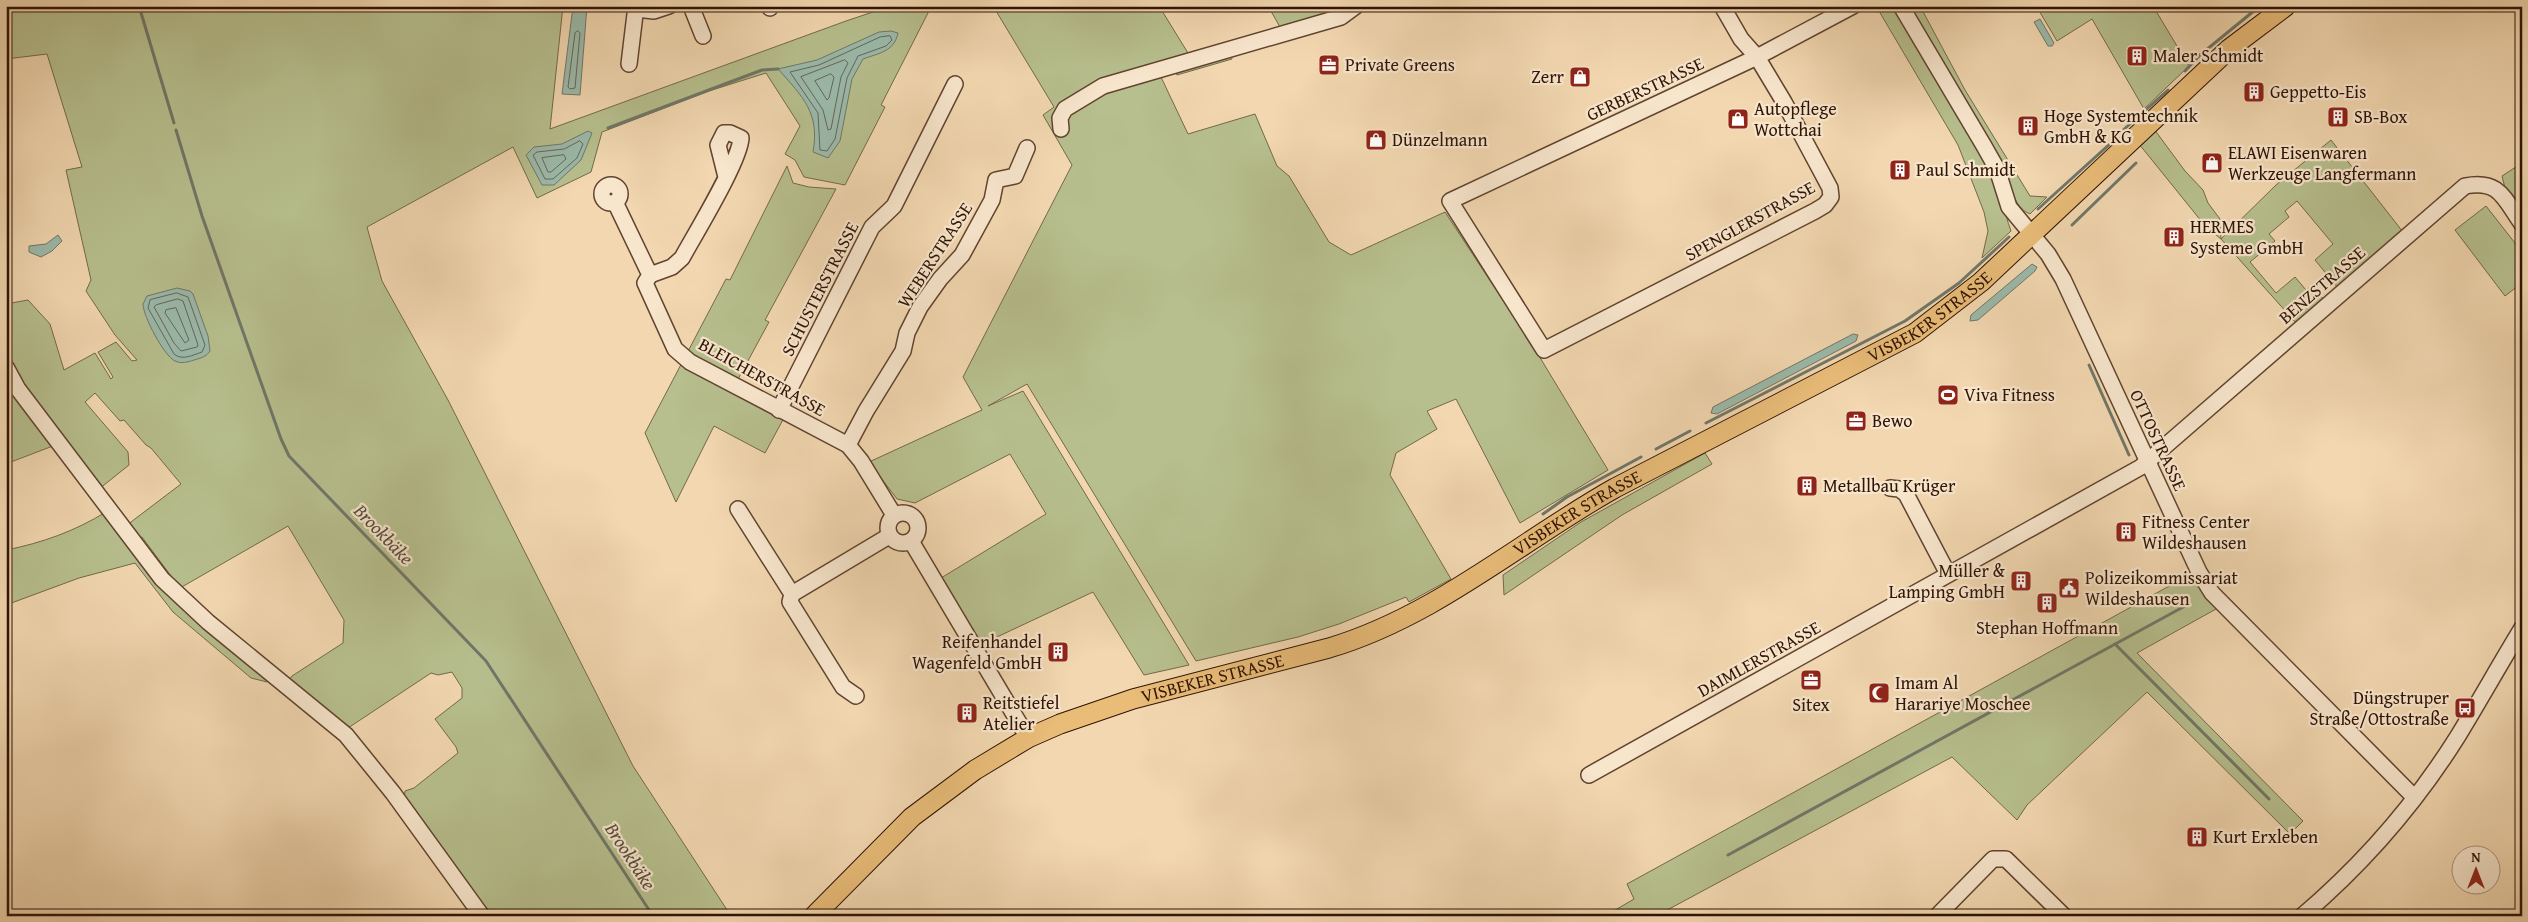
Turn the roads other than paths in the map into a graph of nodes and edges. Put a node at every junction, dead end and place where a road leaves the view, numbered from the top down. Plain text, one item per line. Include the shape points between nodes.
1 (669, 6) edge
2 (691, 6) edge
3 (1356, 6) edge
4 (1722, 6) edge
5 (1853, 6) edge
6 (1901, 6) edge
7 (636, 7) edge
8 (2276, 9) edge
9 (704, 36) dead end
10 (1757, 57) junction
11 (629, 64) dead end
12 (954, 84) dead end
13 (1061, 129) dead end
14 (1027, 148) dead end
15 (726, 177) dead end
16 (614, 202) dead end
17 (2522, 224) edge
18 (2033, 235) junction
19 (650, 275) junction
20 (1544, 350) joint
21 (6, 367) edge
22 (779, 410) junction
23 (848, 445) junction
24 (2147, 463) junction
25 (1890, 488) dead end
26 (738, 509) dead end
27 (894, 515) junction
28 (890, 536) junction
29 (911, 541) junction
30 (1948, 574) junction
31 (792, 594) junction
32 (2522, 628) edge
33 (856, 696) dead end
34 (1028, 738) junction
35 (1589, 776) dead end
36 (2414, 797) junction
37 (482, 916) edge
38 (814, 916) edge
39 (1937, 916) edge
40 (2064, 916) edge
41 (2302, 916) edge

1 - 7 street via 654,11
2 - 9 street
3 - 13 street via 1341,18 1103,86 1065,109 1060,118
4 - 10 street, SPENGLERSTRASSE
5 - 10 street, GERBERSTRASSE
6 - 18 street, OTTOSTRASSE via 1997,169 2009,207
7 - 11 street
8 - 18 main road, VISBEKER STRASSE via 2229,49
10 - 20 street, SPENGLERSTRASSE via 1830,188 1831,197 1825,206
10 - 20 street, GERBERSTRASSE via 1450,201
12 - 22 street, SCHUSTERSTRASSE via 894,206 872,227
14 - 23 street, WEBERSTRASSE via 1016,176 996,180 992,200 962,255 920,308 907,333 903,351
15 - 19 street via 682,258 672,267
16 - 19 street, BLEICHERSTRASSE
17 - 24 street, BENZSTRASSE via 2495,187 2480,183 2465,186
18 - 24 street, OTTOSTRASSE via 2063,279
18 - 34 main road, VISBEKER STRASSE via 1982,282 1914,333 1600,496 1458,589 1399,621 1361,638 1106,707
19 - 22 street, BLEICHERSTRASSE via 645,282 675,349 690,362
21 - 37 street via 18,389 162,579 208,622 346,735 393,793
22 - 23 street, BLEICHERSTRASSE
23 - 27 street, BLEICHERSTRASSE
24 - 30 street, DAIMLERSTRASSE
24 - 36 street, OTTOSTRASSE via 2199,572 2212,592
25 - 30 street via 1899,488 1906,494
26 - 31 street
27 - 28 street via 887,528
27 - 29 street via 908,514 916,520 917,534
28 - 29 street via 897,543
28 - 31 street
29 - 34 street
30 - 35 street, DAIMLERSTRASSE
31 - 33 street via 790,602 843,687
32 - 36 street via 2457,737
34 - 38 main road, VISBEKER STRASSE via 975,770 912,816
36 - 41 street via 2332,891
39 - 40 street via 1993,859 2006,858

